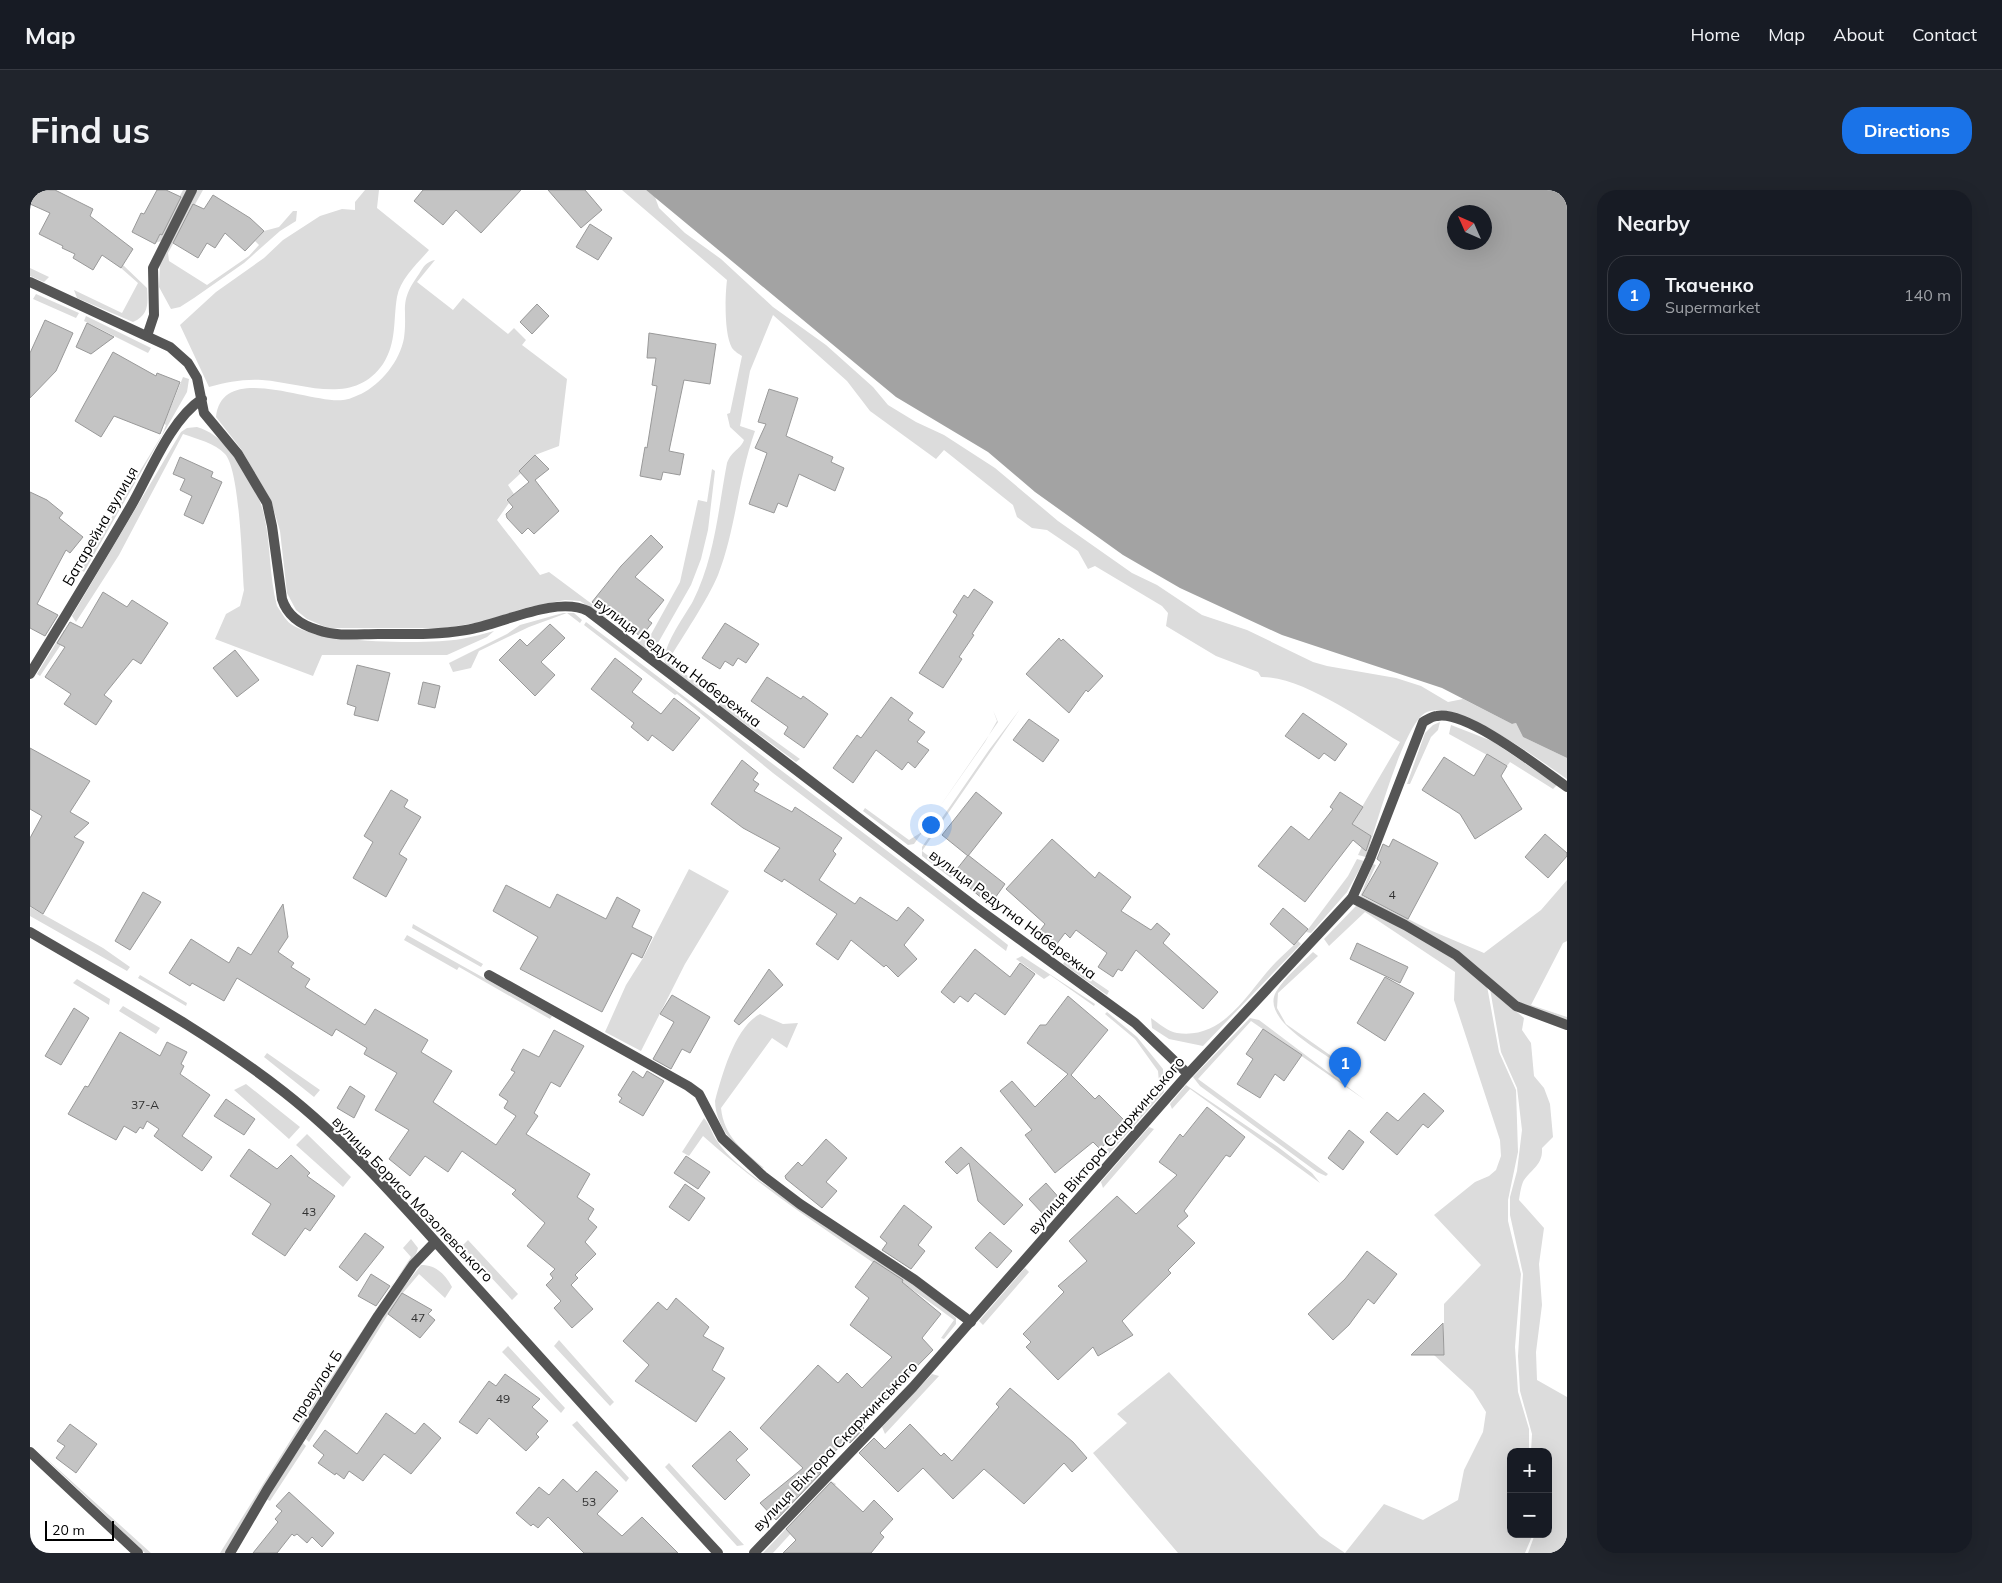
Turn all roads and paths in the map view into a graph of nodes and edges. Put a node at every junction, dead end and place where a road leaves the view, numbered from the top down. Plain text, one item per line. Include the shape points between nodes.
1 (192, 190) edge
2 (30, 282) edge
3 (147, 336) junction
4 (202, 399) junction
5 (30, 674) edge
6 (1567, 787) edge
7 (1352, 898) junction
8 (30, 932) edge
9 (489, 975) dead end
10 (1567, 1025) edge
11 (1188, 1074) junction
12 (436, 1242) junction
13 (971, 1322) junction
14 (30, 1452) edge
15 (138, 1553) edge
16 (230, 1553) edge
17 (718, 1553) edge
18 (754, 1553) edge

1 - 3 street via 153,268 154,315
2 - 3 street, вулиця Редутна Набережна
3 - 4 street, вулиця Редутна Набережна via 170,347 188,363 197,378
4 - 5 street, Батарейна вулиця via 190,406 179,421
4 - 11 street, вулиця Редутна Набережна via 204,413 238,454 267,503 282,599 286,611 297,620 318,630 341,634 428,634 466,630 568,605 588,611 974,906 1135,1023
6 - 7 street, вулиця Віктора Скаржинського via 1498,739 1456,718 1438,715 1423,722
7 - 10 street via 1456,955 1516,1006
7 - 11 street, вулиця Віктора Скаржинського
8 - 12 street, вулиця Бориса Мозолевського via 207,1038 285,1093 353,1155
9 - 13 street via 688,1086 699,1094 722,1138 763,1176
11 - 13 street, вулиця Віктора Скаржинського
12 - 16 street, провулок Б via 413,1265 378,1316
12 - 17 street, вулиця Бориса Мозолевського
13 - 18 street, вулиця Віктора Скаржинського
14 - 15 street

